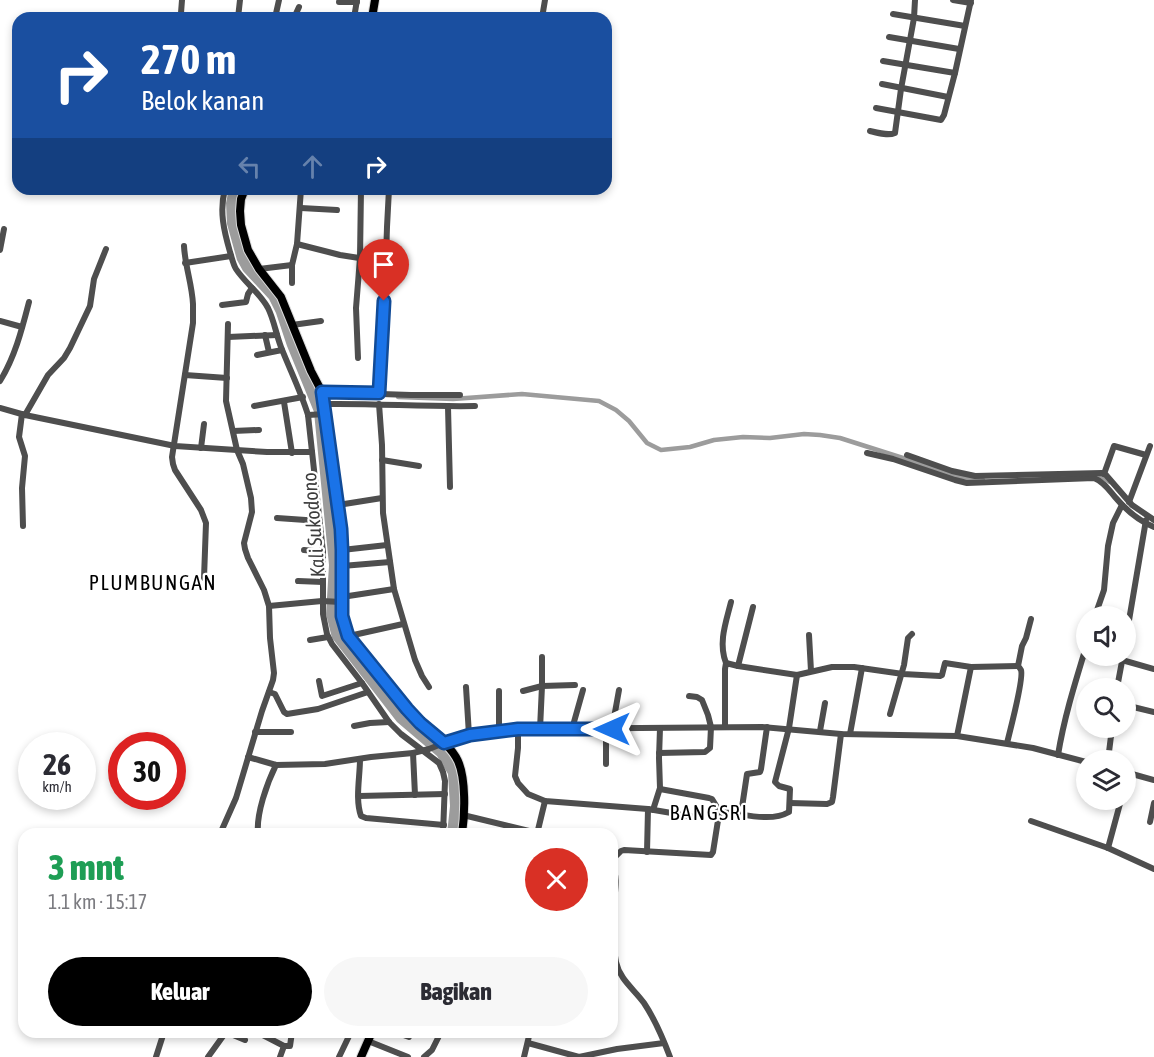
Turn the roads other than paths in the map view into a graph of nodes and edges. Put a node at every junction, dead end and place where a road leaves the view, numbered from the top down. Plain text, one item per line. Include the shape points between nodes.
1 (915, 0) edge
2 (953, 0) edge
3 (357, 1) edge
4 (971, 1) edge
5 (339, 2) dead end
6 (299, 7) dead end
7 (297, 12) edge
8 (893, 14) dead end
9 (914, 18) junction
10 (965, 26) junction
11 (889, 37) dead end
12 (910, 42) junction
13 (959, 49) junction
14 (883, 61) dead end
15 (905, 65) junction
16 (955, 73) junction
17 (882, 84) dead end
18 (901, 88) junction
19 (948, 97) junction
20 (876, 108) dead end
21 (898, 112) junction
22 (870, 131) dead end
23 (224, 195) edge
24 (243, 195) edge
25 (300, 195) edge
26 (361, 195) edge
27 (389, 195) edge
28 (301, 208) junction
29 (338, 210) dead end
30 (4, 229) dead end
31 (297, 244) junction
32 (184, 246) dead end
33 (106, 249) dead end
34 (0, 250) edge
35 (231, 256) junction
36 (360, 258) junction
37 (385, 262) junction
38 (185, 263) junction
39 (292, 265) junction
40 (259, 269) junction
41 (292, 283) dead end
42 (252, 288) junction
43 (29, 302) dead end
44 (222, 305) dead end
45 (0, 321) edge
46 (321, 321) dead end
47 (228, 324) dead end
48 (292, 325) junction
49 (22, 327) junction
50 (265, 335) junction
51 (277, 335) junction
52 (228, 337) junction
53 (282, 350) junction
54 (269, 352) junction
55 (257, 355) dead end
56 (358, 358) dead end
57 (0, 365) edge
58 (8, 368) junction
59 (185, 375) junction
60 (227, 378) junction
61 (0, 381) edge
62 (379, 393) junction
63 (460, 395) dead end
64 (303, 397) junction
65 (323, 398) junction
66 (284, 402) junction
67 (379, 404) junction
68 (254, 406) dead end
69 (475, 406) dead end
70 (448, 407) junction
71 (0, 408) edge
72 (23, 414) junction
73 (323, 414) junction
74 (310, 415) junction
75 (204, 424) dead end
76 (259, 430) dead end
77 (233, 431) junction
78 (174, 446) junction
79 (1150, 446) dead end
80 (201, 448) junction
81 (237, 450) junction
82 (292, 453) junction
83 (312, 453) junction
84 (867, 453) dead end
85 (907, 455) dead end
86 (1146, 456) junction
87 (382, 460) junction
88 (419, 466) dead end
89 (1104, 474) junction
90 (450, 487) dead end
91 (382, 498) junction
92 (1129, 501) junction
93 (338, 505) junction
94 (1122, 505) junction
95 (277, 518) dead end
96 (1146, 518) junction
97 (1154, 520) edge
98 (320, 521) junction
99 (23, 526) dead end
100 (1154, 527) edge
101 (387, 545) junction
102 (304, 550) dead end
103 (342, 550) junction
104 (324, 552) junction
105 (390, 562) junction
106 (342, 566) junction
107 (204, 578) dead end
108 (298, 581) dead end
109 (323, 582) junction
110 (394, 589) junction
111 (341, 600) junction
112 (324, 601) junction
113 (731, 602) dead end
114 (269, 606) junction
115 (1098, 606) edge
116 (1131, 606) edge
117 (753, 607) dead end
118 (1031, 620) dead end
119 (403, 624) junction
120 (912, 634) dead end
121 (809, 635) dead end
122 (348, 636) junction
123 (328, 637) junction
124 (310, 640) dead end
125 (542, 657) dead end
126 (726, 663) junction
127 (1136, 663) edge
128 (738, 666) junction
129 (1018, 666) junction
130 (1080, 666) edge
131 (971, 667) junction
132 (862, 668) junction
133 (1154, 669) edge
134 (811, 671) junction
135 (902, 674) junction
136 (797, 675) junction
137 (319, 681) dead end
138 (362, 683) junction
139 (575, 685) dead end
140 (542, 686) junction
141 (429, 687) dead end
142 (466, 687) dead end
143 (583, 690) dead end
144 (619, 690) dead end
145 (500, 691) dead end
146 (523, 691) dead end
147 (269, 692) junction
148 (368, 692) junction
149 (688, 696) dead end
150 (825, 704) dead end
151 (1136, 708) edge
152 (1154, 712) edge
153 (890, 714) dead end
154 (389, 722) junction
155 (354, 726) dead end
156 (711, 727) junction
157 (725, 727) junction
158 (767, 727) junction
159 (660, 728) junction
160 (789, 728) junction
161 (518, 729) junction
162 (540, 729) junction
163 (572, 729) junction
164 (609, 729) junction
165 (499, 731) junction
166 (820, 731) junction
167 (255, 732) junction
168 (291, 732) dead end
169 (850, 733) junction
170 (840, 734) junction
171 (470, 735) junction
172 (957, 736) junction
173 (443, 743) junction
174 (1007, 743) junction
175 (426, 750) junction
176 (413, 753) junction
177 (659, 753) junction
178 (1058, 755) junction
179 (248, 757) junction
180 (360, 759) junction
181 (1076, 760) edge
182 (606, 764) dead end
183 (276, 765) junction
184 (1136, 775) edge
185 (1154, 780) edge
186 (660, 789) junction
187 (445, 794) junction
188 (415, 795) junction
189 (359, 796) junction
190 (545, 801) junction
191 (790, 803) junction
192 (1154, 803) edge
193 (650, 810) junction
194 (1118, 810) edge
195 (720, 812) junction
196 (741, 814) junction
197 (463, 815) junction
198 (695, 817) dead end
199 (1031, 821) dead end
200 (1150, 822) dead end
201 (444, 825) junction
202 (223, 828) edge
203 (258, 828) edge
204 (444, 828) edge
205 (462, 828) edge
206 (515, 828) edge
207 (537, 828) edge
208 (1108, 848) junction
209 (647, 852) junction
210 (618, 854) edge
211 (1154, 868) edge
212 (618, 965) edge
213 (162, 1038) edge
214 (222, 1038) edge
215 (240, 1038) edge
216 (269, 1038) edge
217 (291, 1038) edge
218 (348, 1038) edge
219 (369, 1038) edge
220 (438, 1038) edge
221 (529, 1038) edge
222 (245, 1040) dead end
223 (368, 1041) junction
224 (528, 1043) junction
225 (664, 1043) junction
226 (284, 1046) junction
227 (156, 1057) edge
228 (208, 1057) edge
229 (280, 1057) edge
230 (339, 1057) edge
231 (361, 1057) edge
232 (408, 1057) edge
233 (424, 1057) edge
234 (524, 1057) edge
235 (670, 1057) edge

1 - 9 street
2 - 4 street
3 - 5 street
4 - 10 street
6 - 7 street
8 - 9 street
9 - 10 street
9 - 12 street
10 - 13 street
11 - 12 street
12 - 13 street
12 - 15 street
13 - 16 street
14 - 15 street
15 - 16 street
15 - 18 street
16 - 19 street
17 - 18 street
18 - 19 street
18 - 21 street
19 - 21 street via 941,120
20 - 21 street
21 - 22 street via 894,134
23 - 35 street via 222,216
24 - 40 main road via 241,225
25 - 28 street
26 - 36 street
27 - 37 street
28 - 29 street
28 - 31 street
30 - 34 street
31 - 36 street
31 - 39 street
32 - 38 street
33 - 72 street via 94,279 90,306 70,348
35 - 38 street
35 - 42 street
36 - 37 street
36 - 56 street
37 - 62 street
38 - 59 street via 193,304
39 - 40 street
39 - 41 street
40 - 48 main road via 281,297
42 - 44 street via 246,302
42 - 51 street via 267,306
43 - 49 street
45 - 49 street
46 - 48 street
47 - 52 street
48 - 65 main road
49 - 58 street
50 - 51 street
50 - 52 street
50 - 54 street
51 - 53 street
52 - 60 street
53 - 54 street
53 - 64 street
54 - 55 street
57 - 58 street
58 - 61 street
59 - 60 street
59 - 78 street
60 - 77 street via 226,401
62 - 63 street
62 - 65 street
64 - 66 street
64 - 74 street
65 - 67 street
65 - 73 main road
66 - 68 street
66 - 82 street
67 - 70 street
67 - 87 street
69 - 70 street
70 - 90 street
71 - 72 street
72 - 78 street
72 - 99 street via 19,437 25,456
73 - 74 street
73 - 93 main road
74 - 83 street
75 - 80 street
76 - 77 street
77 - 81 street
78 - 80 street
78 - 107 street via 175,470 206,523
79 - 86 street
80 - 81 street
81 - 82 street
81 - 114 street via 252,512 245,549
82 - 83 street
83 - 98 street
84 - 94 street via 967,483 1094,478 1104,483
85 - 89 street via 975,476
86 - 89 street via 1114,446
86 - 92 street
87 - 88 street
87 - 91 street
89 - 92 street
91 - 93 street
91 - 101 street
92 - 96 street
93 - 103 main road
94 - 96 street
94 - 115 street via 1113,523
95 - 98 street
96 - 97 street
96 - 100 street
96 - 116 street
98 - 104 street
101 - 103 street
101 - 105 street
102 - 104 street
103 - 106 main road
104 - 109 street
105 - 106 street
105 - 110 street
106 - 111 main road
108 - 109 street
109 - 112 street
110 - 111 street
110 - 119 street
111 - 112 street
111 - 122 main road
112 - 114 street
112 - 123 street
113 - 126 street via 722,648
114 - 147 street via 274,673
117 - 128 street
118 - 129 street
119 - 122 street
119 - 141 street via 414,660
120 - 135 street
121 - 134 street
122 - 173 main road via 407,709
123 - 124 street
123 - 138 street
125 - 140 street
126 - 128 street
126 - 157 street
127 - 133 street
128 - 136 street
129 - 131 street
129 - 174 street via 1022,672
130 - 178 street
131 - 135 street via 945,663 940,676
131 - 172 street
132 - 134 street
132 - 135 street
132 - 169 street
134 - 136 street
135 - 153 street
136 - 160 street
137 - 138 street via 322,696
138 - 148 street
139 - 140 street
140 - 146 street
140 - 162 street
142 - 171 street
143 - 163 street
144 - 164 street
145 - 165 street
147 - 148 street via 290,714 318,710
147 - 167 street
148 - 154 street
149 - 156 street via 702,700
150 - 166 street
151 - 152 street
154 - 155 street
154 - 175 street
156 - 157 street
156 - 159 street
156 - 177 street via 710,748 705,752
157 - 158 street
158 - 160 street
158 - 196 street via 761,769 747,774
159 - 164 street
159 - 177 street
160 - 166 street
160 - 191 street via 775,783 790,789
161 - 162 street
161 - 165 street
161 - 190 street via 515,776 528,795
162 - 163 street
163 - 164 street
164 - 182 street
165 - 171 street
166 - 170 street
167 - 168 street
167 - 179 street
169 - 170 street
169 - 172 street
170 - 191 street via 831,802
171 - 173 street
172 - 174 street
173 - 175 street
173 - 197 main road via 457,758 462,774
174 - 178 street
175 - 176 street
175 - 187 street via 441,768
176 - 180 street
176 - 188 street
177 - 186 street
178 - 181 street
179 - 183 street
179 - 202 street
180 - 183 street
180 - 189 street
183 - 203 street via 259,814
184 - 185 street
186 - 193 street
186 - 195 street via 710,798
187 - 188 street
187 - 201 street
188 - 189 street
189 - 201 street via 363,817
190 - 193 street
190 - 207 street
191 - 196 street via 785,815 763,818
192 - 200 street
193 - 198 street
193 - 209 street
194 - 208 street
195 - 196 street
195 - 209 street via 711,855
197 - 205 main road
197 - 206 street
199 - 208 street
201 - 204 street
208 - 211 street
209 - 210 street via 624,850
212 - 225 street
213 - 227 street
214 - 228 street
215 - 222 street
216 - 226 street
217 - 226 street via 290,1046
218 - 230 street
219 - 223 main road
220 - 233 street
221 - 224 street
223 - 231 main road
223 - 232 street
224 - 225 street via 579,1057
224 - 234 street
225 - 235 street
226 - 229 street

